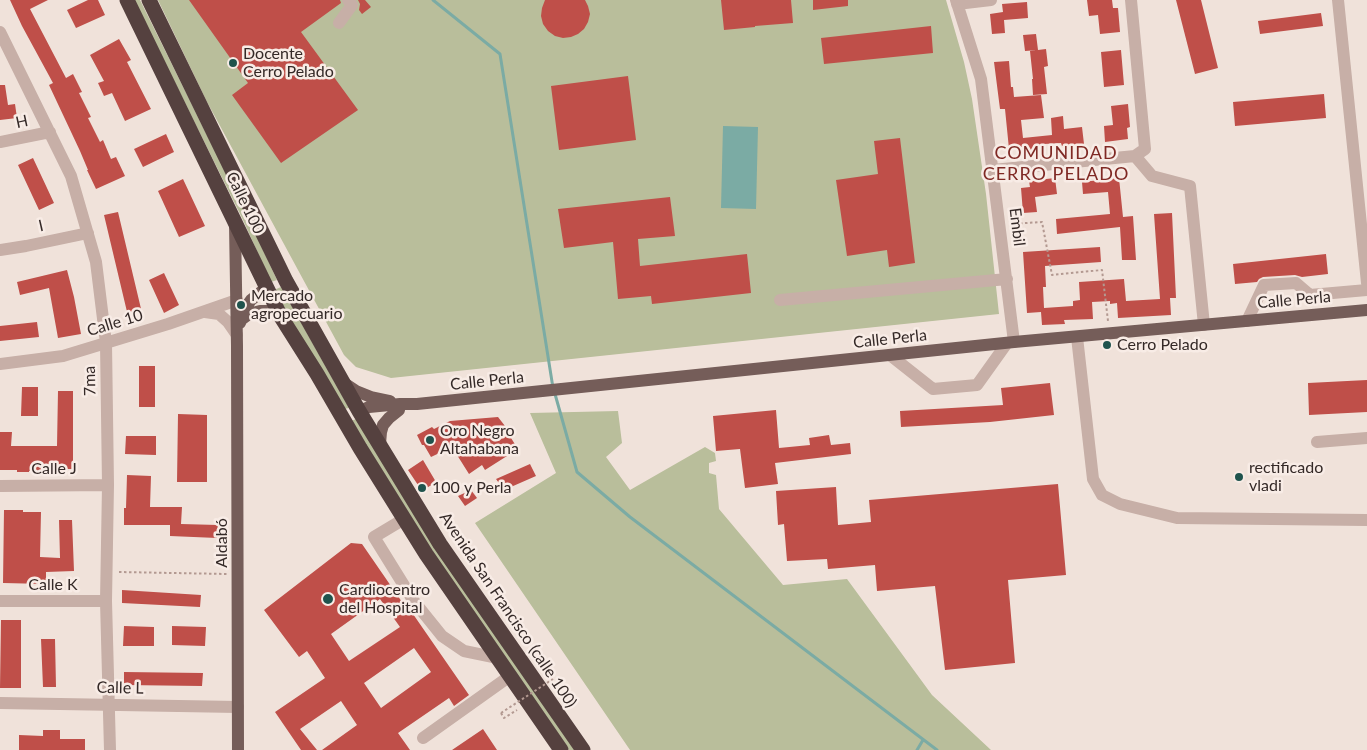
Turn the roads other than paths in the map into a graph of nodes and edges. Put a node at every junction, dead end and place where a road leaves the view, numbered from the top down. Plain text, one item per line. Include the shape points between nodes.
1 (127, 0) edge
2 (149, 0) edge
3 (348, 0) edge
4 (990, 0) edge
5 (1131, 0) edge
6 (1338, 0) edge
7 (957, 2) edge
8 (339, 23) dead end
9 (0, 32) edge
10 (50, 132) junction
11 (0, 142) edge
12 (1136, 156) junction
13 (993, 170) junction
14 (235, 222) junction
15 (88, 233) junction
16 (0, 250) edge
17 (1007, 279) junction
18 (286, 281) junction
19 (1367, 283) edge
20 (266, 288) junction
21 (1367, 290) edge
22 (237, 300) junction
23 (780, 300) dead end
24 (1367, 310) edge
25 (205, 312) junction
26 (281, 317) junction
27 (241, 320) junction
28 (1247, 321) junction
29 (1204, 325) junction
30 (237, 335) junction
31 (1077, 337) junction
32 (106, 343) junction
33 (1011, 343) junction
34 (890, 355) junction
35 (0, 364) edge
36 (341, 382) junction
37 (399, 407) junction
38 (359, 411) junction
39 (342, 417) junction
40 (1367, 438) edge
41 (1317, 442) dead end
42 (380, 444) junction
43 (108, 485) junction
44 (0, 486) edge
45 (404, 520) junction
46 (1367, 520) edge
47 (0, 601) edge
48 (106, 601) junction
49 (498, 658) junction
50 (510, 676) junction
51 (0, 703) edge
52 (109, 704) junction
53 (238, 707) junction
54 (423, 738) dead end
55 (110, 750) edge
56 (238, 750) edge
57 (561, 750) edge
58 (583, 750) edge

1 - 14 highway, Calle 100
2 - 18 highway, Calle 100
3 - 8 street via 352,5
4 - 7 street
5 - 12 street via 1145,149
6 - 19 street
7 - 13 street, Embil via 981,79
9 - 10 street, 7ma
10 - 11 street, H
10 - 15 street, 7ma via 71,176
12 - 13 street
12 - 29 street via 1152,176 1190,186
13 - 17 street, Embil
14 - 20 highway, Calle 100
14 - 22 main road, Aldabó
15 - 16 street, I
15 - 32 street, 7ma via 96,262
17 - 23 street
17 - 33 street, Embil
18 - 20 highway
18 - 36 highway, Calle 100
20 - 22 main road
20 - 26 highway, Calle 100
20 - 27 main road, Aldabó via 251,300
21 - 28 street via 1310,295 1296,283 1264,285
22 - 25 street, Calle 10
22 - 30 main road, Aldabó
24 - 28 main road, Calle Perla
25 - 30 street via 219,314
25 - 32 street, Calle 10
26 - 27 main road via 270,311 260,311
26 - 39 highway, Calle 100
27 - 30 main road, Aldabó
28 - 29 main road, Calle Perla
29 - 31 main road, Calle Perla
30 - 53 main road, Aldabó
31 - 33 main road, Calle Perla
31 - 46 street via 1093,479 1102,494 1120,504 1177,518
32 - 35 street, Calle 10 via 63,356
32 - 43 street, 7ma
33 - 34 main road, Calle Perla
33 - 34 street via 977,385 933,389
34 - 37 main road, Calle Perla
36 - 37 main road
36 - 38 highway, Calle 100
37 - 38 main road, Calle Perla via 369,407
37 - 42 main road via 383,425
38 - 39 highway
38 - 42 highway, Avenida San Francisco (calle 100)
39 - 45 highway
40 - 41 street
42 - 58 highway, Avenida San Francisco (calle 100) via 440,544
43 - 44 street, Calle J
43 - 48 street, 7ma
45 - 49 highway
45 - 49 street via 374,537 413,600 442,636 464,651
47 - 48 street, Calle K
48 - 52 street, 7ma
49 - 50 highway
50 - 54 street
50 - 57 highway
51 - 52 street, Calle L
52 - 53 street, Calle L
52 - 55 street, 7ma
53 - 56 main road, Aldabó

